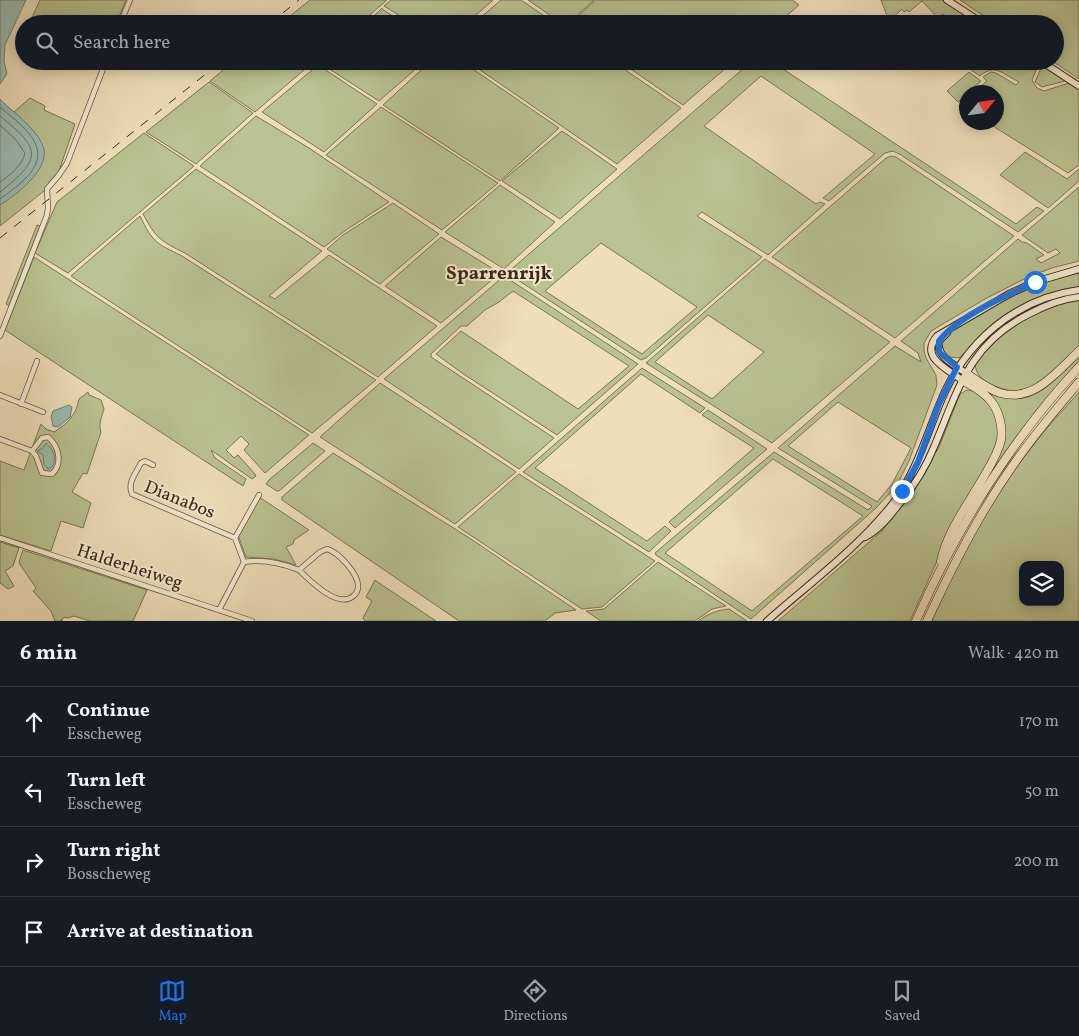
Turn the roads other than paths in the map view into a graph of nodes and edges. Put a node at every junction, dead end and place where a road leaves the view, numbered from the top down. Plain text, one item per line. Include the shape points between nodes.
1 (130, 0) edge
2 (947, 0) edge
3 (124, 15) edge
4 (970, 15) edge
5 (103, 70) edge
6 (1055, 70) edge
7 (1079, 86) edge
8 (1079, 269) edge
9 (1079, 290) edge
10 (1079, 296) edge
11 (955, 326) junction
12 (0, 336) edge
13 (1079, 351) edge
14 (37, 361) dead end
15 (957, 367) junction
16 (1079, 367) edge
17 (953, 373) junction
18 (964, 376) junction
19 (1079, 382) edge
20 (0, 395) edge
21 (21, 404) junction
22 (43, 412) dead end
23 (0, 439) edge
24 (32, 451) junction
25 (153, 465) dead end
26 (259, 494) dead end
27 (0, 538) edge
28 (235, 538) junction
29 (862, 538) junction
30 (244, 562) junction
31 (299, 570) junction
32 (939, 570) junction
33 (219, 610) junction
34 (252, 621) edge
35 (767, 621) edge
36 (916, 621) edge
37 (927, 621) edge

1 - 3 street
2 - 4 main road
5 - 12 street via 67,163 47,189 47,215
6 - 7 main road
8 - 11 main road via 1035,282
9 - 15 main road via 1054,295 1010,314 988,331
10 - 18 main road via 1020,318 983,349
11 - 15 main road via 942,337 938,346 942,356
11 - 17 main road via 937,336 930,349 937,362
13 - 18 highway via 1045,382 1021,394 1000,393
14 - 21 street
15 - 17 main road
15 - 18 main road
16 - 32 highway via 1011,450
17 - 18 main road
17 - 29 main road via 911,475 894,502
18 - 29 main road via 918,478 885,522
18 - 32 highway via 991,401 999,418 1001,438 993,461 943,550
19 - 37 highway via 1021,454 987,505
20 - 21 street
21 - 22 street
23 - 24 street
24 - 24 street via 42,473 56,471 58,452 48,437 42,438
25 - 28 street, Dianabos via 145,461 141,463 130,487 134,496
26 - 28 street
27 - 33 street, Halderheiweg
28 - 30 street
29 - 35 main road
30 - 31 street via 271,562
30 - 33 street
31 - 31 street via 320,552 326,549 334,552 357,580 356,594 350,599 338,599 319,588
32 - 36 highway
33 - 34 street, Halderheiweg

